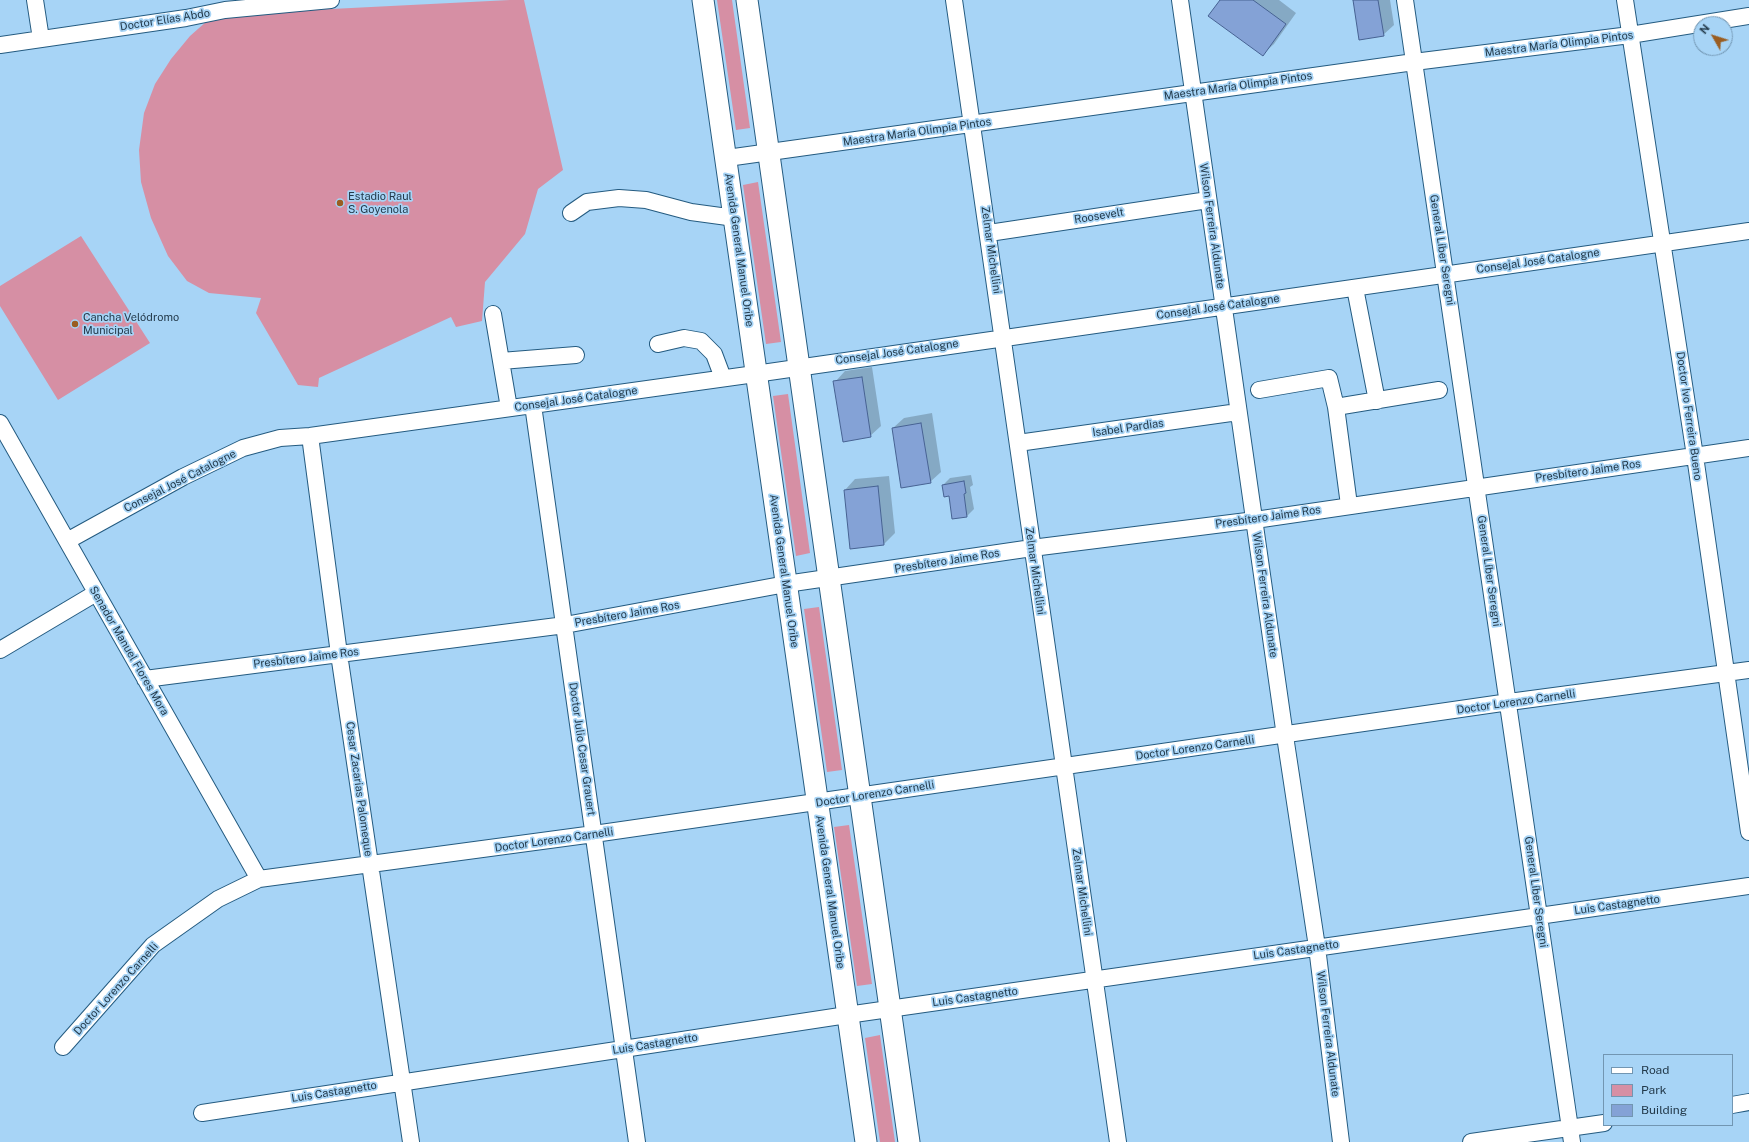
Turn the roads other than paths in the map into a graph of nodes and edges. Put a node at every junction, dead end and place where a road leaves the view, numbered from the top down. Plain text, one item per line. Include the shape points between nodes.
1 (35, 0) edge
2 (331, 0) edge
3 (703, 0) edge
4 (747, 0) edge
5 (954, 0) edge
6 (1180, 0) edge
7 (1405, 0) edge
8 (1625, 0) edge
9 (264, 3) edge
10 (1749, 16) edge
11 (1630, 35) junction
12 (41, 39) junction
13 (0, 45) edge
14 (1414, 62) junction
15 (1193, 92) junction
16 (973, 124) junction
17 (768, 152) junction
18 (727, 158) junction
19 (1208, 200) junction
20 (571, 213) dead end
21 (735, 218) junction
22 (1749, 231) edge
23 (989, 233) junction
24 (1663, 243) junction
25 (1446, 274) junction
26 (1355, 288) junction
27 (1224, 305) junction
28 (493, 314) dead end
29 (1003, 337) junction
30 (658, 344) dead end
31 (576, 355) dead end
32 (501, 361) junction
33 (799, 366) junction
34 (755, 374) junction
35 (723, 378) junction
36 (1259, 390) dead end
37 (1439, 390) dead end
38 (1377, 401) junction
39 (533, 405) junction
40 (1336, 407) junction
41 (509, 408) junction
42 (1238, 412) junction
43 (0, 423) edge
44 (310, 436) junction
45 (1018, 443) junction
46 (1749, 448) edge
47 (1695, 456) junction
48 (1477, 487) junction
49 (1349, 505) junction
50 (1255, 520) junction
51 (67, 541) junction
52 (1032, 548) junction
53 (830, 579) junction
54 (786, 584) junction
55 (96, 593) junction
56 (565, 625) junction
57 (0, 650) edge
58 (339, 654) junction
59 (1749, 670) edge
60 (1726, 673) junction
61 (146, 679) junction
62 (1509, 702) junction
63 (1285, 736) junction
64 (1064, 767) junction
65 (860, 795) junction
66 (817, 803) junction
67 (1749, 832) edge
68 (594, 834) junction
69 (369, 864) junction
70 (259, 879) junction
71 (1749, 886) edge
72 (1539, 915) junction
73 (1317, 947) junction
74 (1095, 979) junction
75 (890, 1009) junction
76 (847, 1015) junction
77 (62, 1047) dead end
78 (623, 1049) junction
79 (401, 1082) junction
80 (1749, 1102) edge
81 (1733, 1104) edge
82 (202, 1113) dead end
83 (1603, 1123) edge
84 (1571, 1135) edge
85 (411, 1142) edge
86 (637, 1142) edge
87 (866, 1142) edge
88 (910, 1142) edge
89 (1118, 1142) edge
90 (1341, 1142) edge
91 (1470, 1142) edge

1 - 12 street
2 - 9 street, Doctor Elías Abdo
3 - 18 main road, Avenida General Manuel Oribe
4 - 17 main road
5 - 16 street, Zelmar Michellini
6 - 15 street, Wilson Ferreira Aldunate
7 - 14 street, General Líber Seregni
8 - 11 street, Doctor Ivo Ferreira Bueno
9 - 12 street, Doctor Elías Abdo via 186,18
10 - 11 street, Maestra María Olimpia Pintos
11 - 14 street, Maestra María Olimpia Pintos
11 - 24 street, Doctor Ivo Ferreira Bueno
12 - 13 street, Doctor Elías Abdo
14 - 15 street, Maestra María Olimpia Pintos
14 - 25 street, General Líber Seregni
15 - 16 street, Maestra María Olimpia Pintos
15 - 19 street, Wilson Ferreira Aldunate
16 - 17 street, Maestra María Olimpia Pintos
16 - 23 street, Zelmar Michellini
17 - 18 street, Maestra María Olimpia Pintos
17 - 33 main road
18 - 21 main road, Avenida General Manuel Oribe
19 - 23 street, Roosevelt
19 - 27 street, Wilson Ferreira Aldunate
20 - 21 street via 587,202 619,198 646,200 692,212
21 - 34 main road, Avenida General Manuel Oribe
22 - 24 street, Consejal José Catalogne
23 - 29 street, Zelmar Michellini
24 - 25 street, Consejal José Catalogne
24 - 47 street, Doctor Ivo Ferreira Bueno
25 - 26 street, Consejal José Catalogne
25 - 48 street, General Líber Seregni
26 - 27 street, Consejal José Catalogne
26 - 38 street
27 - 29 street, Consejal José Catalogne
27 - 42 street, Wilson Ferreira Aldunate
28 - 32 street
29 - 33 street, Consejal José Catalogne
29 - 45 street, Zelmar Michellini
30 - 35 street via 684,338 701,341 714,354
31 - 32 street
32 - 41 street
33 - 34 street, Consejal José Catalogne
33 - 53 main road
34 - 35 street, Consejal José Catalogne
34 - 54 main road, Avenida General Manuel Oribe
35 - 39 street, Consejal José Catalogne
36 - 40 street via 1330,378
37 - 38 street
38 - 40 street
39 - 41 street, Consejal José Catalogne
39 - 56 street, Doctor Julio Cesar Grauert
40 - 49 street
41 - 44 street, Consejal José Catalogne
42 - 45 street, Isabel Pardias
42 - 50 street, Wilson Ferreira Aldunate
43 - 51 street, Senador Manuel Flores Mora
44 - 51 street, Consejal José Catalogne via 280,438 243,448 183,477
44 - 58 street, Cesar Zacarias Palomeque
45 - 52 street, Zelmar Michellini
46 - 47 street, Presbítero Jaime Ros
47 - 48 street, Presbítero Jaime Ros
47 - 60 street, Doctor Ivo Ferreira Bueno
48 - 49 street, Presbítero Jaime Ros
48 - 62 street, General Líber Seregni
49 - 50 street, Presbítero Jaime Ros
50 - 52 street, Presbítero Jaime Ros
50 - 63 street, Wilson Ferreira Aldunate
51 - 55 street, Senador Manuel Flores Mora
52 - 53 street, Presbítero Jaime Ros
52 - 64 street, Zelmar Michellini
53 - 54 street, Presbítero Jaime Ros
53 - 65 main road
54 - 56 street, Presbítero Jaime Ros
54 - 66 main road, Avenida General Manuel Oribe
55 - 57 street
55 - 61 street, Senador Manuel Flores Mora
56 - 58 street, Presbítero Jaime Ros
56 - 68 street, Doctor Julio Cesar Grauert
58 - 61 street, Presbítero Jaime Ros
58 - 69 street, Cesar Zacarias Palomeque
59 - 60 street, Doctor Lorenzo Carnelli
60 - 62 street, Doctor Lorenzo Carnelli
60 - 67 street, Doctor Ivo Ferreira Bueno
61 - 70 street, Senador Manuel Flores Mora
62 - 63 street, Doctor Lorenzo Carnelli
62 - 72 street, General Líber Seregni
63 - 64 street, Doctor Lorenzo Carnelli
63 - 73 street, Wilson Ferreira Aldunate
64 - 65 street, Doctor Lorenzo Carnelli
64 - 74 street, Zelmar Michellini
65 - 66 street, Doctor Lorenzo Carnelli
65 - 75 main road
66 - 68 street, Doctor Lorenzo Carnelli
66 - 76 main road, Avenida General Manuel Oribe
68 - 69 street, Doctor Lorenzo Carnelli
68 - 78 street, Doctor Julio Cesar Grauert
69 - 70 street, Doctor Lorenzo Carnelli
69 - 79 street, Cesar Zacarias Palomeque
70 - 77 street, Doctor Lorenzo Carnelli via 218,899 153,945
71 - 72 street, Luis Castagnetto
72 - 73 street, Luis Castagnetto
72 - 84 street, General Líber Seregni
73 - 74 street, Luis Castagnetto
73 - 90 street, Wilson Ferreira Aldunate
74 - 75 street, Luis Castagnetto
74 - 89 street, Zelmar Michellini
75 - 76 street, Luis Castagnetto
75 - 88 main road
76 - 78 street, Luis Castagnetto
76 - 87 main road, Avenida General Manuel Oribe
78 - 79 street, Luis Castagnetto
78 - 86 street, Doctor Julio Cesar Grauert
79 - 82 street, Luis Castagnetto
79 - 85 street, Cesar Zacarias Palomeque
80 - 81 street
83 - 84 street
84 - 91 street

